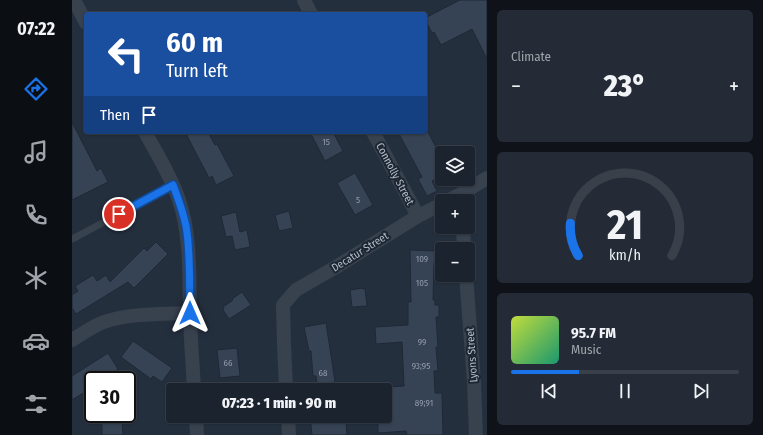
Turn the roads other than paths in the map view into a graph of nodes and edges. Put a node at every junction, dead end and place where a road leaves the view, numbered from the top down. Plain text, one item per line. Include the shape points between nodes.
1 (74, 0) edge
2 (304, 0) edge
3 (310, 12) edge
4 (84, 19) edge
5 (146, 134) edge
6 (374, 134) edge
7 (487, 178) edge
8 (173, 185) junction
9 (466, 194) edge
10 (435, 208) edge
11 (418, 216) junction
12 (72, 239) edge
13 (467, 282) edge
14 (190, 313) junction
15 (72, 340) edge
16 (480, 380) edge
17 (194, 383) edge
18 (286, 383) edge
19 (196, 423) edge
20 (288, 423) edge
21 (197, 435) edge
22 (289, 435) edge
23 (476, 435) edge

1 - 4 street
2 - 3 street
5 - 8 street
6 - 11 street, Connolly Street
7 - 9 street
8 - 12 lane
8 - 14 street via 187,236
10 - 11 street, Decatur Street
11 - 18 street, Decatur Street via 296,290 283,305
13 - 16 street, Lyons Street
14 - 15 street via 153,314 104,322
14 - 17 street
16 - 23 street, Lyons Street
19 - 21 street
20 - 22 street

